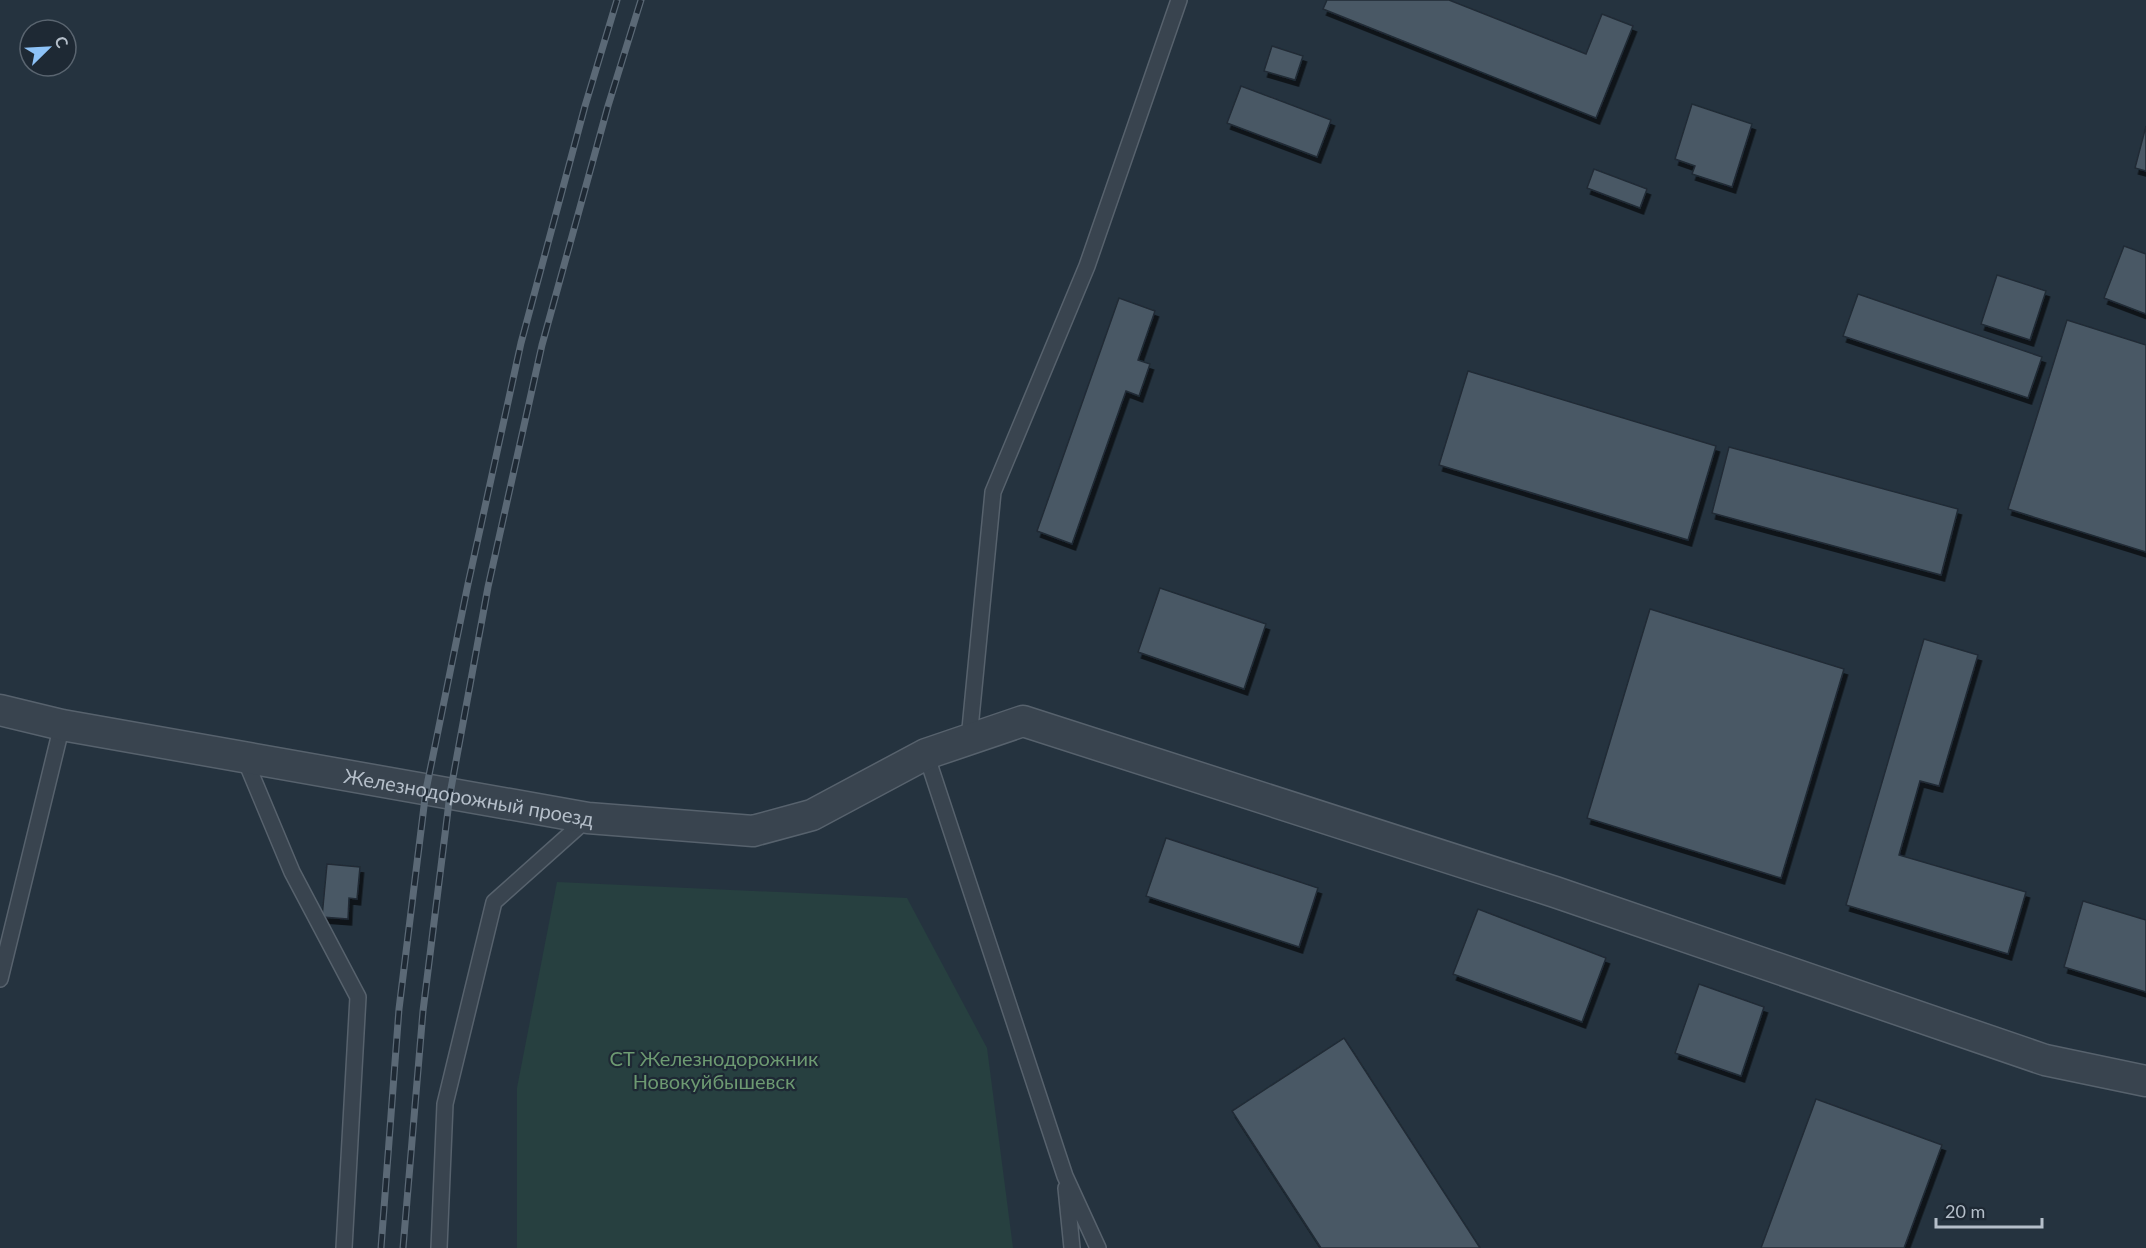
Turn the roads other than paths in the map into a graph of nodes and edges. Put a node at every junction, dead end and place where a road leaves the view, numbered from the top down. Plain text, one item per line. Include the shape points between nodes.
1 (1179, 0) edge
2 (0, 710) edge
3 (62, 725) junction
4 (969, 739) junction
5 (926, 754) junction
6 (244, 757) junction
7 (588, 818) junction
8 (0, 978) edge
9 (2146, 1081) edge
10 (1065, 1176) junction
11 (344, 1248) edge
12 (439, 1248) edge
13 (1072, 1248) edge
14 (1098, 1248) edge

1 - 4 lane via 1087,266 993,492
2 - 3 street, Железнодорожный проезд
3 - 6 street, Железнодорожный проезд
3 - 8 lane
4 - 5 street, Железнодорожный проезд
4 - 9 street, Железнодорожный проезд via 1023,721 1555,892 2044,1060
5 - 7 street, Железнодорожный проезд via 812,815 753,831
5 - 10 lane
6 - 7 street, Железнодорожный проезд
6 - 11 lane via 292,872 358,997
7 - 12 lane via 494,902 445,1104
10 - 13 lane
10 - 14 lane

